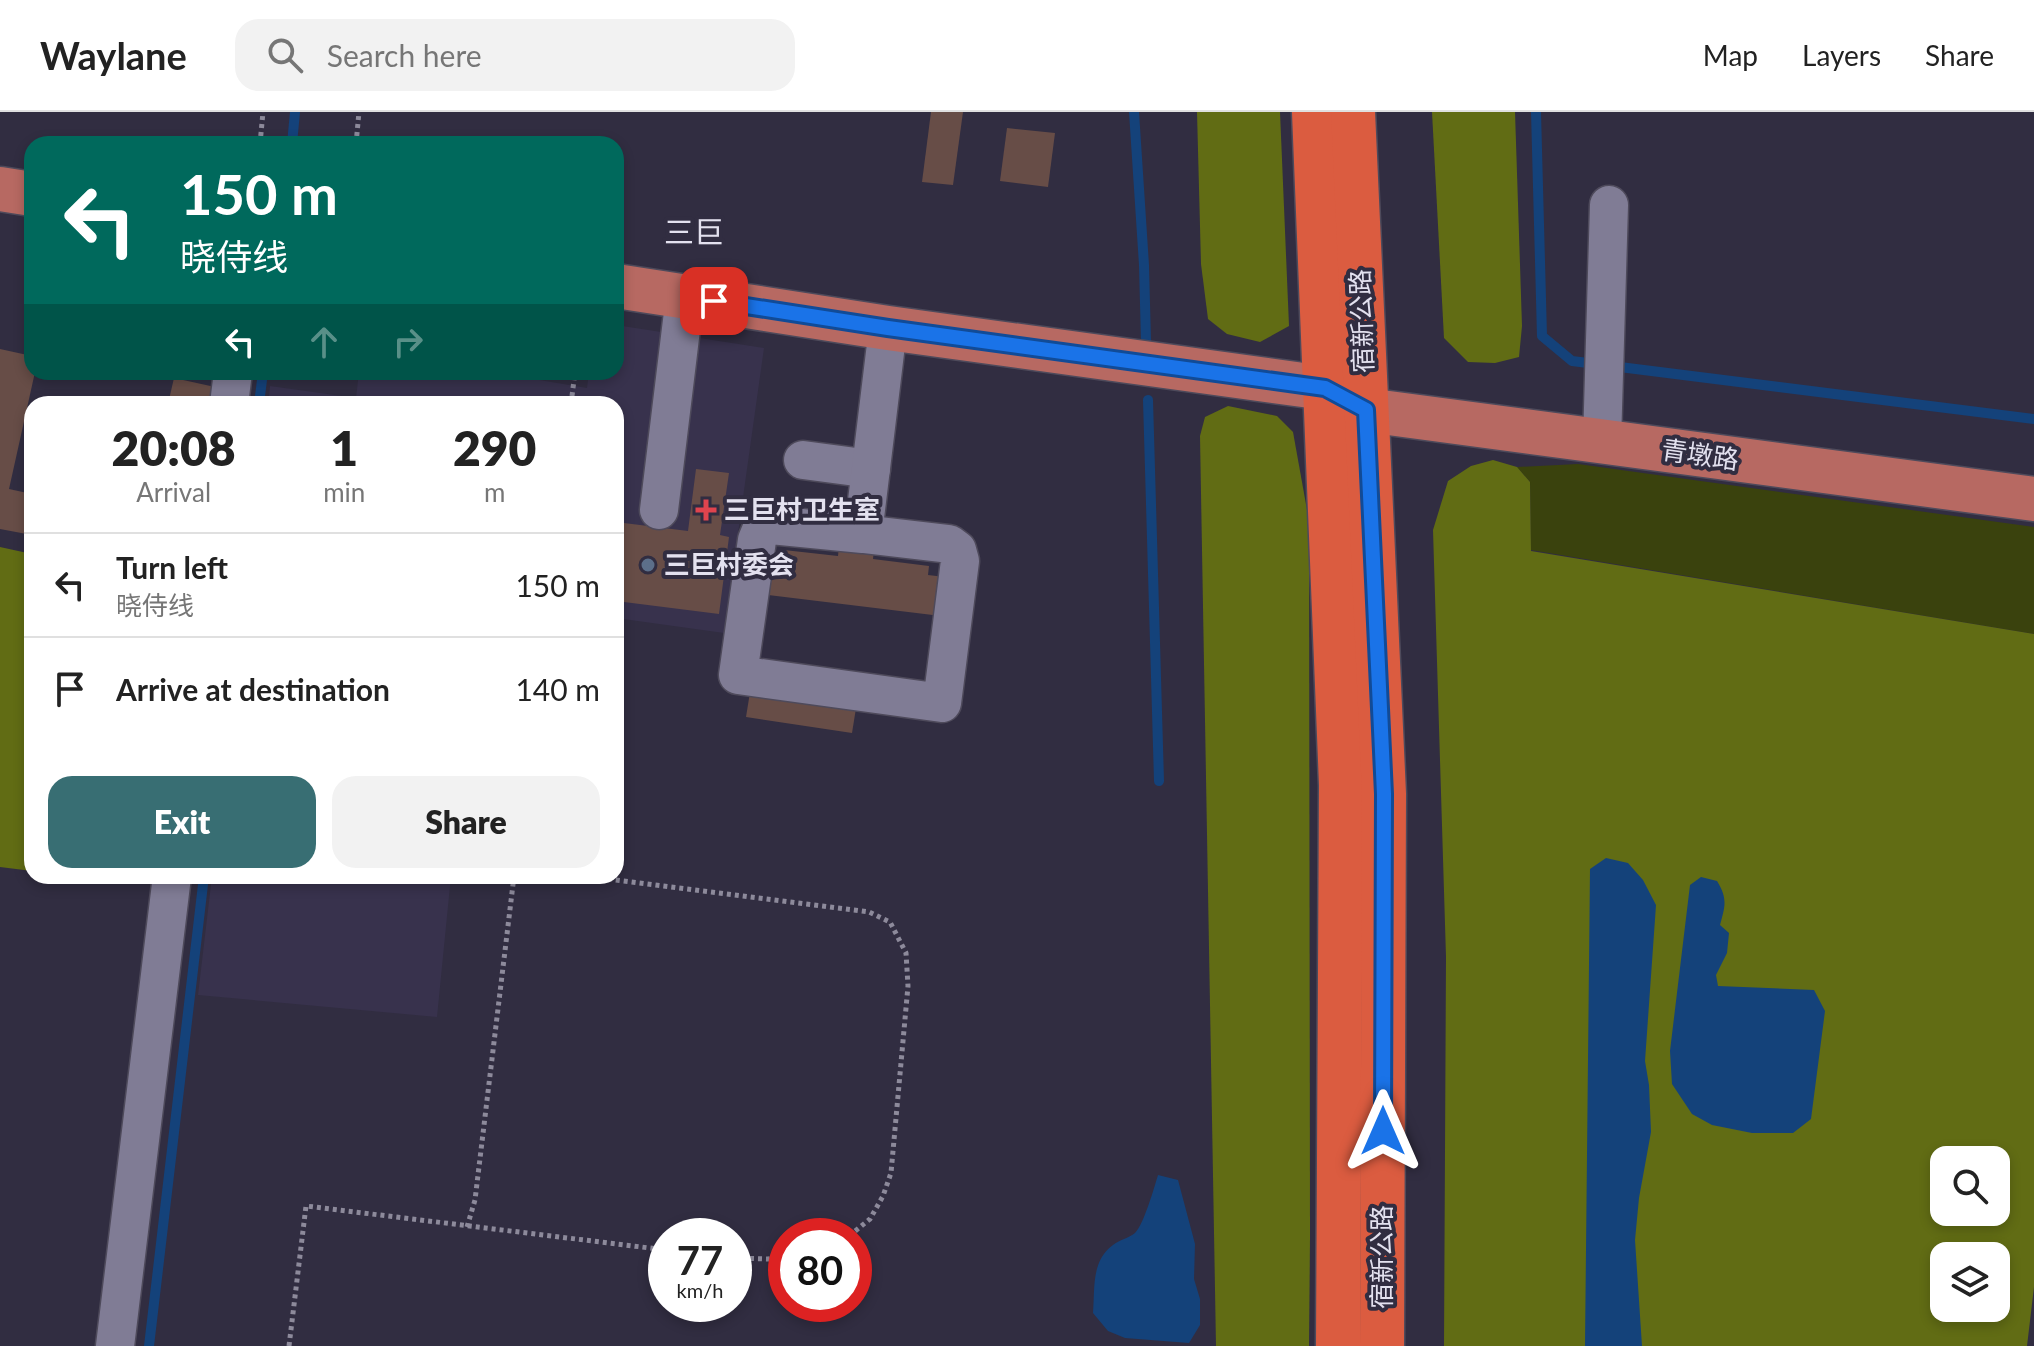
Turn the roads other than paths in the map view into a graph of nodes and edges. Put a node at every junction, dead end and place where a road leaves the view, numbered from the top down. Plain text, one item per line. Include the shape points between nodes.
1 (1314, 112) edge
2 (1353, 112) edge
3 (0, 189) edge
4 (24, 193) edge
5 (1609, 205) dead end
6 (624, 287) edge
7 (685, 296) junction
8 (888, 328) junction
9 (1325, 388) junction
10 (1366, 410) junction
11 (1602, 442) junction
12 (803, 460) dead end
13 (871, 469) junction
14 (2034, 499) edge
15 (659, 510) dead end
16 (863, 534) junction
17 (171, 884) edge
18 (115, 1346) edge
19 (1338, 1346) edge
20 (1382, 1346) edge

1 - 9 highway, 宿新公路
2 - 10 highway, 宿新公路
3 - 4 main road
5 - 11 street
6 - 7 main road
7 - 8 main road
7 - 15 street
8 - 9 main road
8 - 13 street
9 - 10 main road
9 - 19 highway, 宿新公路 via 1341,785
10 - 11 main road, 青墩路
10 - 20 highway, 宿新公路 via 1384,794
11 - 14 main road, 青墩路
12 - 13 street
13 - 16 street
16 - 16 street via 949,544 957,550 960,561 942,703 738,675 762,528
17 - 18 street

